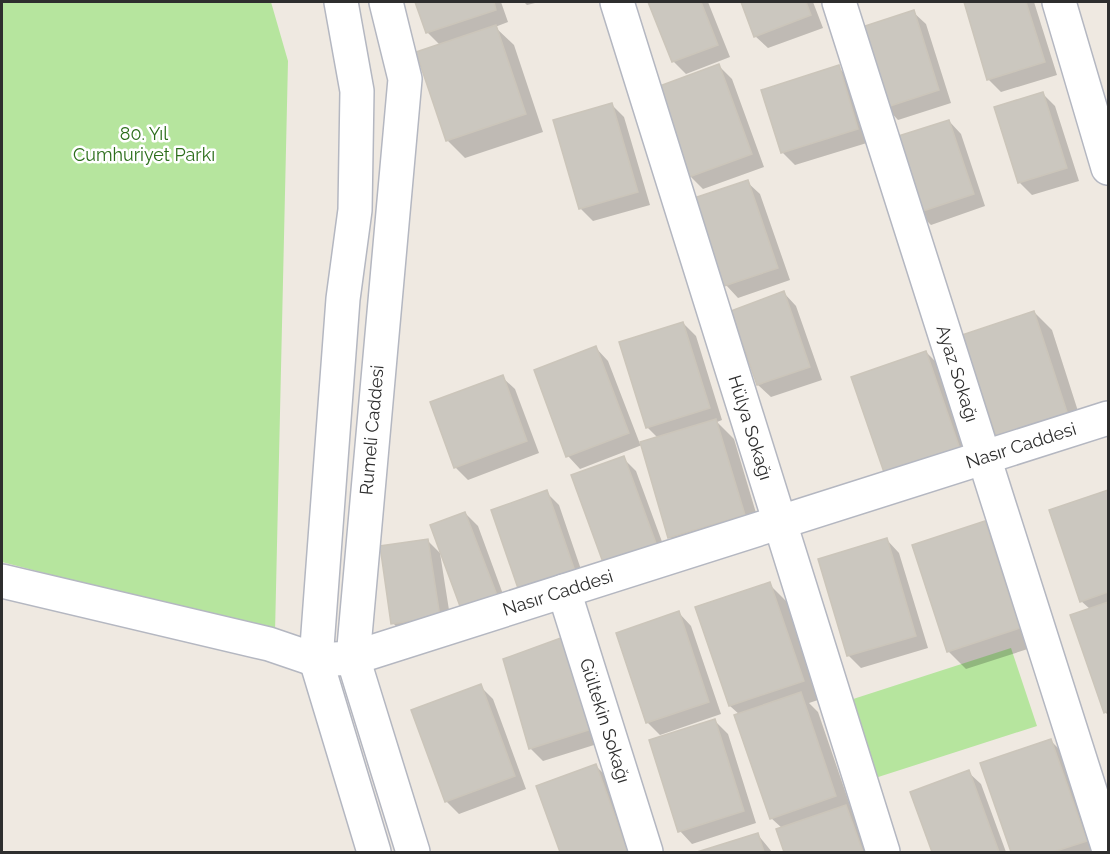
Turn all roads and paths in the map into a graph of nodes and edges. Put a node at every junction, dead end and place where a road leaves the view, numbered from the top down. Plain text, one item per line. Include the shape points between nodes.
1 (341, 2) edge
2 (386, 2) edge
3 (617, 2) edge
4 (839, 2) edge
5 (1059, 2) edge
6 (1108, 168) edge
7 (1108, 418) edge
8 (985, 457) junction
9 (780, 522) junction
10 (2, 581) edge
11 (564, 591) junction
12 (353, 658) junction
13 (316, 660) junction
14 (1108, 847) edge
15 (374, 852) edge
16 (413, 852) edge
17 (646, 852) edge
18 (883, 852) edge

1 - 13 street via 357,91 355,210 343,299
2 - 12 street, Rumeli Caddesi via 405,79
3 - 9 street, Hülya Sokağı
4 - 8 street, Ayaz Sokağı
5 - 6 street
7 - 8 street, Nasır Caddesi
8 - 9 street, Nasır Caddesi
8 - 14 street, Ayaz Sokağı
9 - 11 street, Nasır Caddesi
9 - 18 street, Hülya Sokağı
10 - 13 street, Nasır Caddesi via 269,644
11 - 12 street, Nasır Caddesi
11 - 17 street, Gültekin Sokağı
12 - 13 street, Nasır Caddesi
12 - 16 street, Rumeli Caddesi
13 - 15 street

